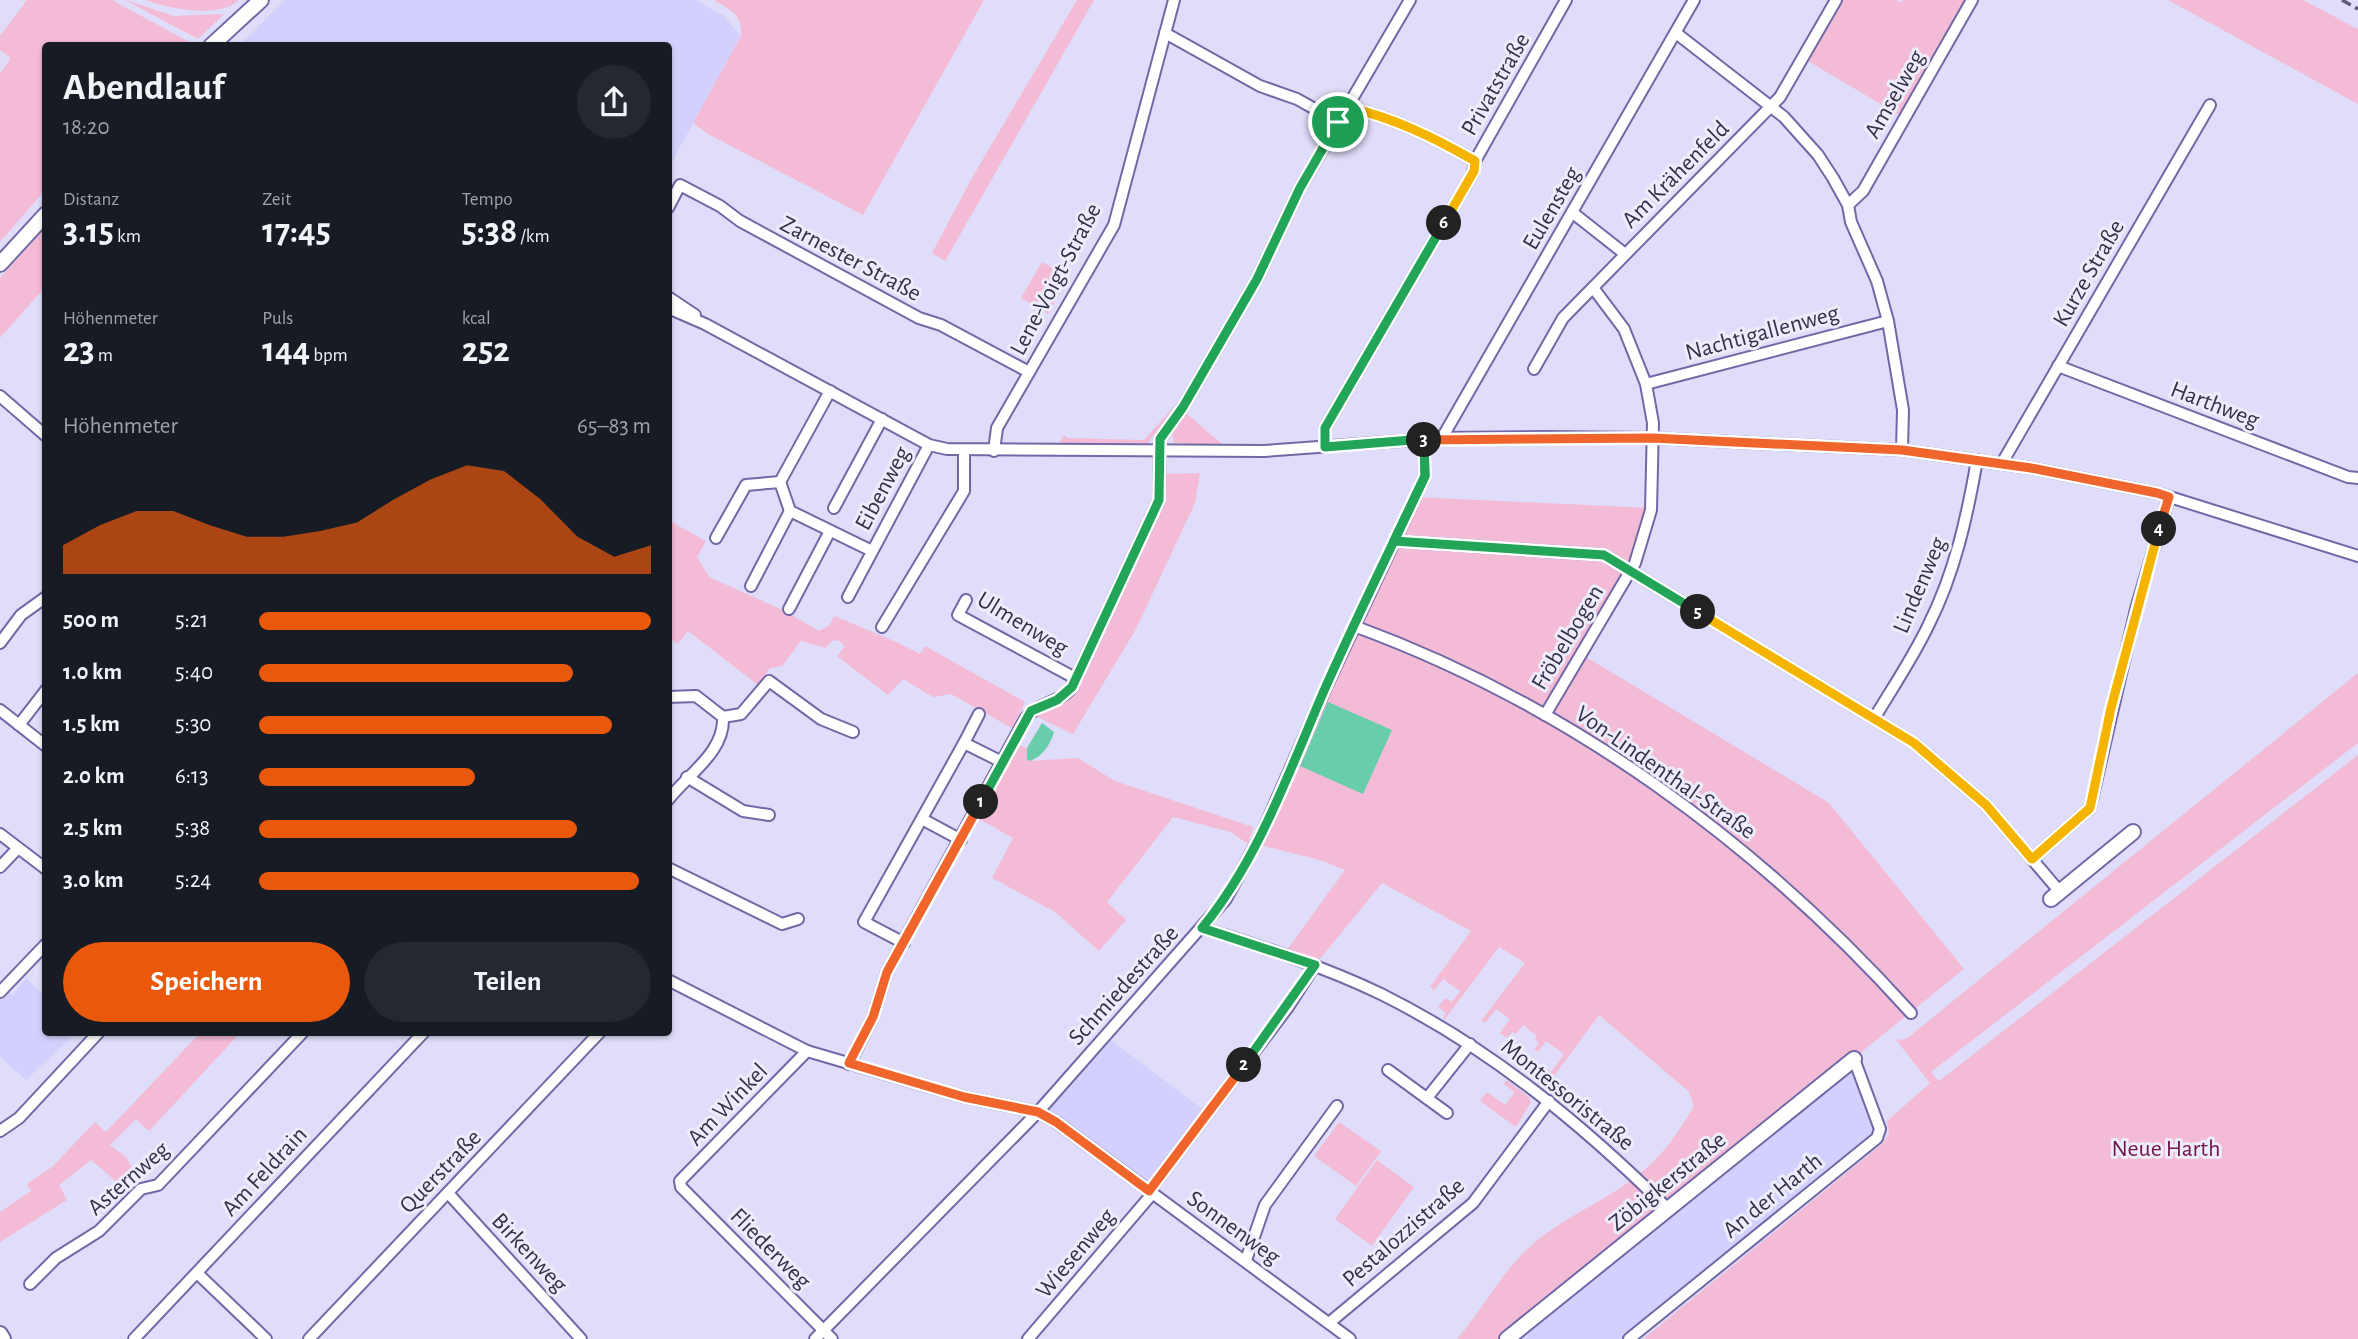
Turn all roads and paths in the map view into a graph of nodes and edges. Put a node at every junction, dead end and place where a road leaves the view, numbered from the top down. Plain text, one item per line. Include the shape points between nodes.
1 (261, 0) edge
2 (1174, 0) edge
3 (1410, 0) edge
4 (1566, 0) edge
5 (1694, 0) edge
6 (1836, 0) edge
7 (1972, 0) edge
8 (1165, 33) junction
9 (1676, 33) junction
10 (215, 42) edge
11 (2210, 104) dead end
12 (1347, 107) junction
13 (1771, 108) junction
14 (1338, 122) junction
15 (1475, 161) junction
16 (672, 200) edge
17 (1848, 205) junction
18 (1573, 213) junction
19 (42, 218) edge
20 (1625, 254) junction
21 (0, 264) edge
22 (1594, 289) junction
23 (672, 300) edge
24 (672, 310) edge
25 (1888, 321) junction
26 (705, 324) junction
27 (2058, 366) junction
28 (1534, 369) dead end
29 (1029, 372) junction
30 (1646, 384) junction
31 (830, 391) junction
32 (0, 396) edge
33 (882, 419) junction
34 (42, 433) edge
35 (1442, 438) junction
36 (1652, 438) junction
37 (1424, 439) junction
38 (929, 445) junction
39 (1325, 447) junction
40 (1902, 450) junction
41 (964, 451) junction
42 (994, 451) junction
43 (1159, 451) junction
44 (1977, 460) junction
45 (2002, 463) junction
46 (2358, 478) edge
47 (780, 482) junction
48 (2169, 497) junction
49 (834, 508) dead end
50 (790, 511) junction
51 (830, 531) junction
52 (716, 538) dead end
53 (1394, 541) junction
54 (872, 551) junction
55 (2358, 556) edge
56 (1630, 571) junction
57 (751, 586) dead end
58 (848, 597) dead end
59 (42, 600) edge
60 (965, 600) dead end
61 (789, 609) dead end
62 (1354, 626) junction
63 (882, 627) dead end
64 (0, 643) edge
65 (1075, 678) junction
66 (42, 695) edge
67 (672, 696) edge
68 (0, 710) edge
69 (979, 714) dead end
70 (1545, 715) junction
71 (723, 717) junction
72 (1875, 718) junction
73 (19, 725) junction
74 (853, 733) dead end
75 (42, 743) edge
76 (964, 743) junction
77 (1002, 762) junction
78 (687, 777) junction
79 (672, 795) edge
80 (769, 815) dead end
81 (922, 819) junction
82 (2133, 832) dead end
83 (0, 834) edge
84 (961, 840) junction
85 (18, 848) junction
86 (2032, 859) junction
87 (42, 866) edge
88 (0, 867) edge
89 (672, 870) edge
90 (2056, 896) joint
91 (798, 919) dead end
92 (1202, 928) junction
93 (904, 943) junction
94 (42, 948) edge
95 (1315, 965) junction
96 (672, 982) edge
97 (0, 992) edge
98 (1911, 1013) dead end
99 (95, 1036) edge
100 (299, 1036) edge
101 (420, 1036) edge
102 (596, 1036) edge
103 (1470, 1044) junction
104 (807, 1051) junction
105 (1854, 1059) joint
106 (849, 1063) junction
107 (1388, 1070) dead end
108 (1427, 1098) junction
109 (1549, 1101) junction
110 (1337, 1106) dead end
111 (1038, 1112) junction
112 (1447, 1112) dead end
113 (0, 1131) edge
114 (681, 1187) joint
115 (1150, 1192) junction
116 (448, 1193) junction
117 (1668, 1209) junction
118 (1246, 1260) junction
119 (197, 1273) junction
120 (30, 1284) dead end
121 (1329, 1323) junction
122 (0, 1334) edge
123 (828, 1334) edge
124 (1030, 1338) edge
125 (3, 1339) edge
126 (134, 1339) edge
127 (266, 1339) edge
128 (309, 1339) edge
129 (582, 1339) edge
130 (815, 1339) edge
131 (1350, 1339) edge
132 (1507, 1339) edge
133 (1629, 1339) edge

1 - 10 main road
2 - 8 street, Lene-Voigt-Straße
3 - 12 street
4 - 15 street, Privatstraße
5 - 9 street, Eulensteg
6 - 13 street, Am Krähenfeld
7 - 17 street, Amselweg via 1863,191
8 - 14 street via 1260,86 1297,99
8 - 29 street, Lene-Voigt-Straße via 1114,225
9 - 13 street
9 - 18 street, Eulensteg
11 - 27 street, Kurze Straße
12 - 14 street
12 - 15 street via 1405,124
13 - 17 street via 1818,155
13 - 20 street, Am Krähenfeld
14 - 43 street via 1300,188 1257,279 1160,439
15 - 39 street, Privatstraße via 1473,173 1325,428
16 - 29 street, Zarnester Straße via 680,185 919,318
17 - 25 street
18 - 20 street
18 - 35 street, Eulensteg
19 - 21 main road
20 - 22 street, Am Krähenfeld
22 - 28 street, Am Krähenfeld via 1563,318
22 - 30 street via 1624,329
23 - 26 street
24 - 26 street
25 - 30 street, Nachtigallenweg
25 - 40 street via 1903,410
26 - 31 street
27 - 45 street, Kurze Straße
27 - 46 street, Harthweg
29 - 42 street, Lene-Voigt-Straße via 997,428
30 - 36 street
31 - 33 street
31 - 47 street
32 - 34 street
33 - 38 street
33 - 49 street
35 - 36 street
35 - 37 street
36 - 40 street
36 - 56 street via 1651,510
37 - 39 street
37 - 53 street, Schmiedestraße via 1425,476
38 - 41 street
38 - 54 street, Eibenweg
39 - 43 street
40 - 44 street
41 - 42 street
41 - 63 street via 964,491
42 - 43 street
43 - 65 street via 1159,500
44 - 45 street
44 - 72 street, Lindenweg via 1967,517 1941,598
45 - 48 street
47 - 50 street
47 - 52 street via 746,485
48 - 55 street
48 - 86 street via 2136,609 2090,808
50 - 51 street, Eibenweg
50 - 57 street
51 - 54 street, Eibenweg
51 - 61 street, Eibenweg
53 - 56 street, Fröbelbogen via 1604,555
53 - 62 street, Schmiedestraße
54 - 58 street, Eibenweg
56 - 70 street, Fröbelbogen
56 - 72 street
59 - 64 street via 21,615
60 - 65 street, Ulmenweg via 958,615
62 - 70 street, Von-Lindenthal-Straße via 1432,657
62 - 92 street, Schmiedestraße via 1264,831 1226,899
65 - 77 street via 1064,695 1031,711
66 - 73 street
67 - 71 street via 696,696
68 - 73 street
69 - 76 street
70 - 98 street, Von-Lindenthal-Straße via 1631,768 1733,842 1820,918
71 - 74 street via 741,714 769,681 821,719
71 - 78 street via 724,733
72 - 86 street via 1951,773 1986,805
73 - 75 street
76 - 77 street
76 - 81 street
77 - 84 street
78 - 79 street
78 - 80 street via 743,811
81 - 84 street
81 - 93 street via 864,922
82 - 90 main road
83 - 85 street
84 - 93 street
85 - 87 street
85 - 88 street
86 - 90 street
89 - 91 street via 782,924
92 - 95 street, Montessoristraße
92 - 111 street, Schmiedestraße
93 - 106 street
94 - 97 street
95 - 103 street, Montessoristraße via 1381,994
95 - 115 street, Wiesenweg
96 - 104 street, Sonnenweg
99 - 113 street via 19,1118
100 - 120 street, Asternweg via 158,1185 141,1189 99,1231 57,1258
101 - 119 street, Am Feldrain
102 - 116 street, Querstraße
103 - 108 street, Montessoristraße
103 - 109 street, Montessoristraße
104 - 106 street, Sonnenweg
104 - 114 street, Am Winkel via 681,1181
105 - 117 main road, Zöbigkerstraße
105 - 133 street, An der Harth via 1880,1129 1877,1138
106 - 111 street, Sonnenweg via 964,1097
107 - 108 street
108 - 112 street
109 - 117 street, Montessoristraße
109 - 121 street, Pestalozzistraße via 1473,1203
110 - 118 street via 1265,1205
111 - 115 street, Sonnenweg
111 - 123 street, Schmiedestraße
114 - 123 street, Fliederweg
115 - 118 street, Sonnenweg
115 - 124 street, Wiesenweg
116 - 128 street, Querstraße
116 - 129 street, Birkenweg
117 - 132 main road, Zöbigkerstraße
118 - 121 street, Sonnenweg
119 - 126 street, Am Feldrain
119 - 127 street
121 - 131 street, Sonnenweg
122 - 125 main road
123 - 130 street, Schmiedestraße

